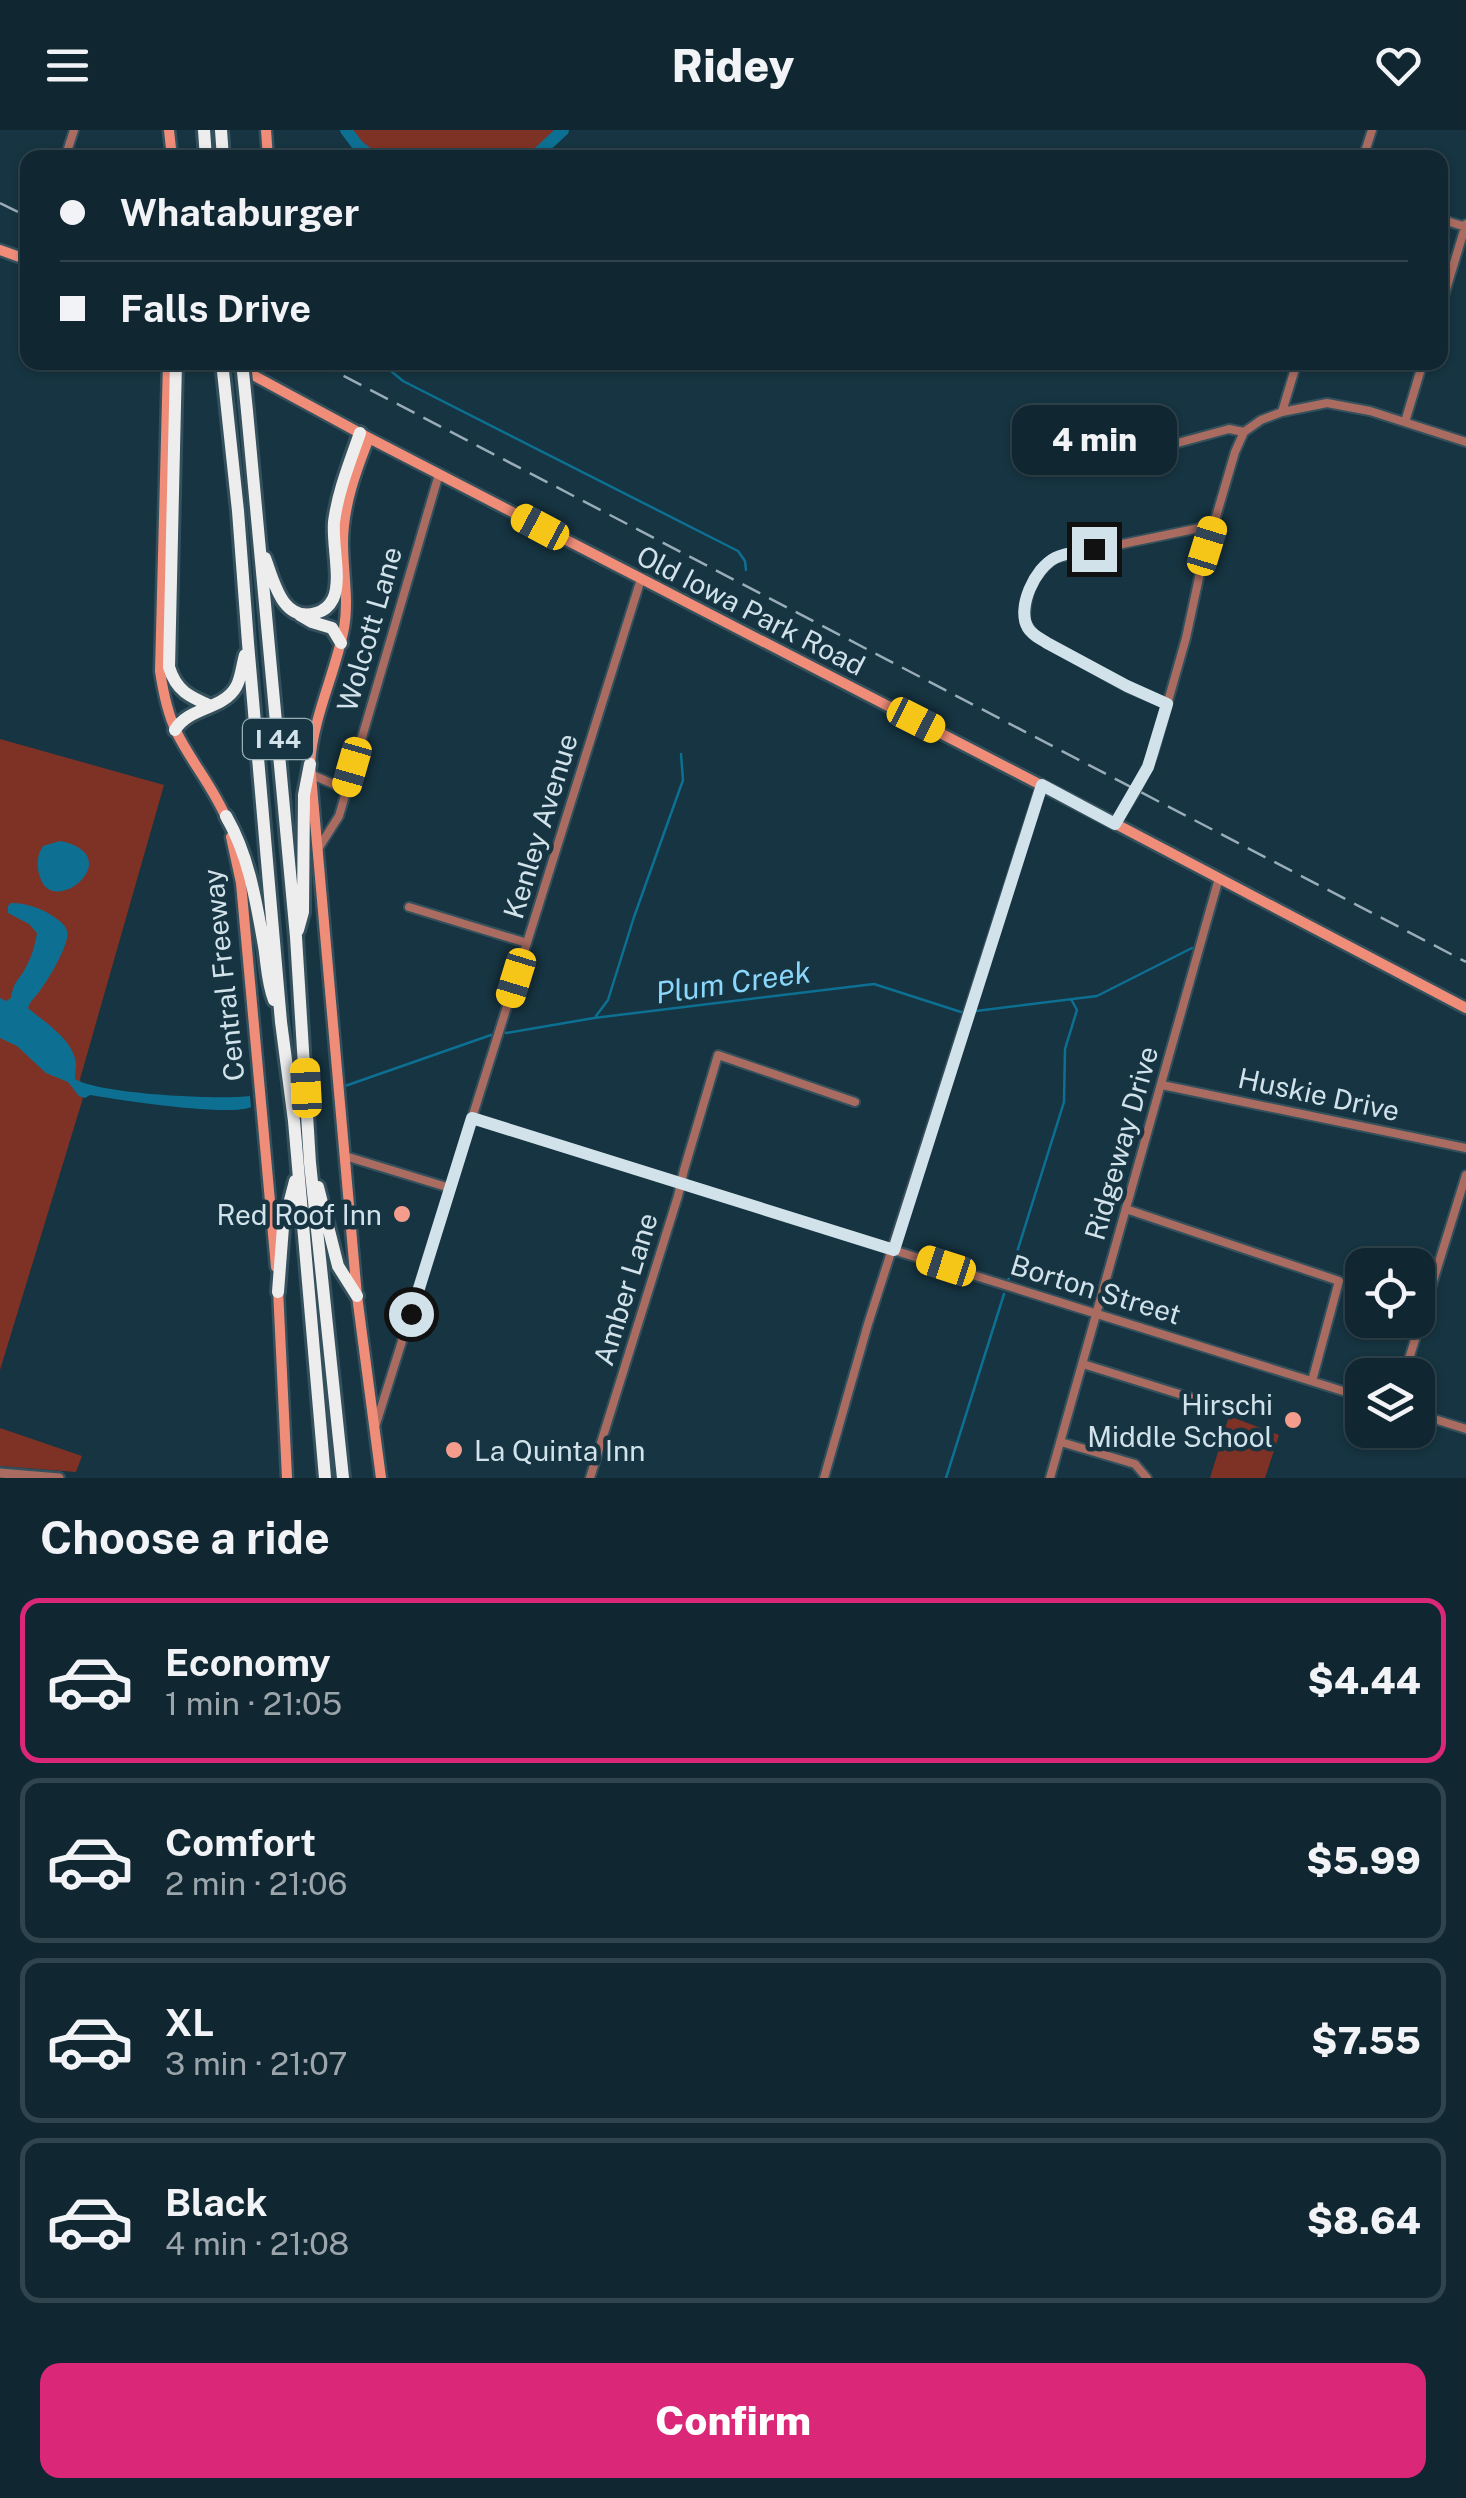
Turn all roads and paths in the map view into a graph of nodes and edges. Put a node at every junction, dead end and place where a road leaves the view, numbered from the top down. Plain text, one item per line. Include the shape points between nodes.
1 (1466, 226) edge
2 (1448, 283) edge
3 (168, 370) edge
4 (176, 370) edge
5 (225, 370) edge
6 (240, 370) edge
7 (243, 370) edge
8 (1295, 370) edge
9 (1421, 370) edge
10 (1282, 412) junction
11 (1406, 422) junction
12 (1244, 432) junction
13 (365, 435) junction
14 (1466, 442) edge
15 (1162, 453) dead end
16 (439, 474) junction
17 (1214, 525) junction
18 (259, 541) junction
19 (641, 579) junction
20 (296, 613) junction
21 (248, 643) junction
22 (341, 643) junction
23 (1167, 704) junction
24 (211, 706) junction
25 (175, 730) junction
26 (310, 769) junction
27 (1042, 785) junction
28 (346, 789) junction
29 (226, 816) junction
30 (314, 820) junction
31 (334, 822) junction
32 (1115, 824) junction
33 (317, 851) junction
34 (1219, 878) junction
35 (409, 907) dead end
36 (296, 937) junction
37 (527, 943) junction
38 (1466, 1008) edge
39 (281, 1022) junction
40 (1162, 1086) junction
41 (855, 1102) dead end
42 (472, 1118) junction
43 (1466, 1148) edge
44 (344, 1156) junction
45 (304, 1166) junction
46 (1466, 1175) edge
47 (681, 1182) junction
48 (450, 1188) junction
49 (1126, 1209) junction
50 (894, 1250) junction
51 (278, 1292) junction
52 (357, 1296) junction
53 (1097, 1313) junction
54 (1409, 1358) edge
55 (1083, 1364) junction
56 (1312, 1380) junction
57 (1345, 1391) edge
58 (1222, 1407) dead end
59 (1435, 1419) edge
60 (1466, 1429) edge
61 (374, 1430) junction
62 (1060, 1442) junction
63 (0, 1473) edge
64 (59, 1478) edge
65 (287, 1478) edge
66 (325, 1478) edge
67 (343, 1478) edge
68 (381, 1478) edge
69 (590, 1478) edge
70 (824, 1478) edge
71 (1050, 1478) edge
72 (1146, 1478) edge

1 - 2 street
3 - 25 main road, Central Freeway via 160,670
4 - 24 highway via 169,668 178,688
5 - 21 highway, Central Freeway / I 44
6 - 13 main road, Old Iowa Park Road
7 - 18 highway, Central Freeway / I 44, bridge
8 - 10 street
9 - 11 street
10 - 11 street via 1337,404
10 - 12 street
11 - 14 street
12 - 15 street via 1229,429
12 - 17 street
13 - 16 main road, Old Iowa Park Road
13 - 20 highway via 343,482 334,524 336,593 322,611
13 - 22 main road via 344,527
16 - 19 main road, Old Iowa Park Road
16 - 28 street, Wolcott Lane
17 - 23 street
17 - 23 street via 1055,558 1041,568 1029,592 1026,622 1035,636
18 - 20 highway via 279,596
18 - 36 highway, Central Freeway / I 44
19 - 27 main road, Old Iowa Park Road
19 - 37 street, Kenley Avenue
20 - 22 highway via 332,628
21 - 24 highway via 238,686
21 - 39 highway, Central Freeway / I 44
22 - 26 main road via 317,716
23 - 32 street via 1148,767
24 - 25 highway
25 - 29 main road, Central Freeway
26 - 28 street
26 - 30 main road
26 - 36 highway via 304,912
27 - 32 main road, Old Iowa Park Road
27 - 50 street
28 - 31 street, Wolcott Lane
29 - 39 highway via 255,894 268,985
29 - 51 main road, Central Freeway via 241,884
30 - 31 street
30 - 33 main road
31 - 33 street, Wolcott Lane
32 - 34 main road, Old Iowa Park Road
33 - 44 main road
34 - 38 main road, Old Iowa Park Road
34 - 40 street, Ridgeway Drive
35 - 37 street
36 - 45 highway, Central Freeway / I 44
37 - 42 street, Kenley Avenue
39 - 45 highway, Central Freeway / I 44
40 - 43 street, Huskie Drive
40 - 49 street, Ridgeway Drive
41 - 47 street, Amber Lane via 718,1056
42 - 47 street, Borton Street
42 - 48 street, Kenley Avenue
44 - 48 street
44 - 52 main road
45 - 51 highway via 283,1227
45 - 52 highway via 324,1203 338,1266
45 - 66 highway, Central Freeway / I 44
45 - 67 highway, Central Freeway / I 44
46 - 54 street
47 - 50 street, Borton Street
47 - 69 street, Amber Lane
48 - 61 street, Kenley Avenue
49 - 53 street, Ridgeway Drive
49 - 56 street via 1339,1281
50 - 53 street, Borton Street
50 - 70 street
51 - 65 main road, Central Freeway
52 - 61 main road
53 - 55 street, Ridgeway Drive
53 - 56 street, Borton Street
55 - 58 street
55 - 62 street, Ridgeway Drive
56 - 57 street, Borton Street
59 - 60 street
61 - 68 main road
62 - 71 street, Ridgeway Drive
62 - 72 street via 1135,1464
63 - 64 street

